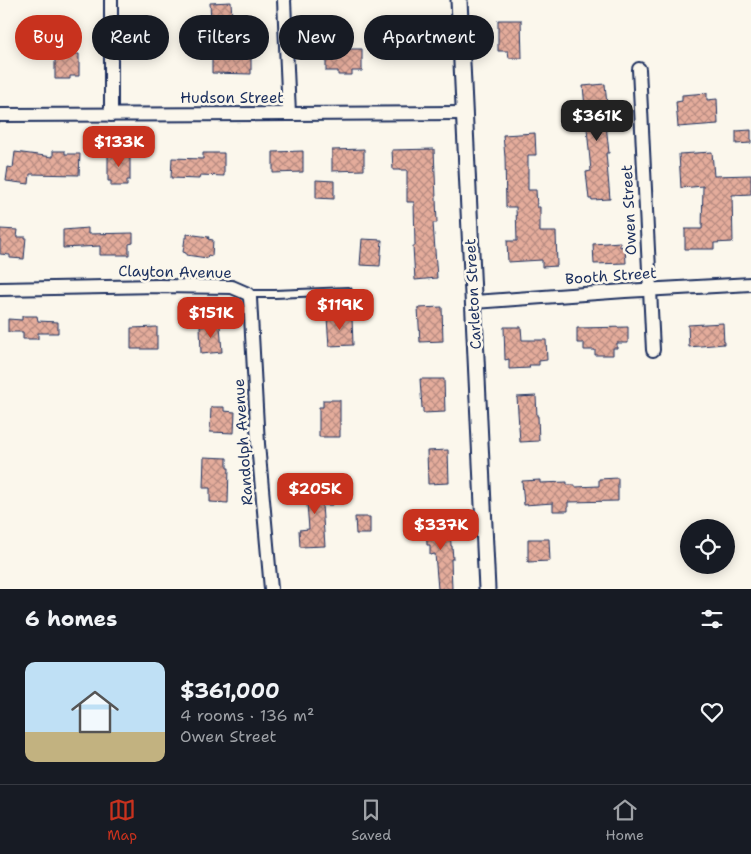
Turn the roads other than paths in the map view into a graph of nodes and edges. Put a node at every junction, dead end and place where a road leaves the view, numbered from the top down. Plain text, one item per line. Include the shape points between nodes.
1 (111, 0) edge
2 (284, 0) edge
3 (459, 0) edge
4 (639, 69) dead end
5 (465, 113) junction
6 (289, 114) junction
7 (0, 115) edge
8 (111, 115) junction
9 (751, 284) edge
10 (0, 289) edge
11 (649, 290) junction
12 (348, 291) dead end
13 (248, 294) junction
14 (474, 302) junction
15 (652, 350) dead end
16 (270, 589) edge
17 (487, 589) edge

1 - 8 street
2 - 6 street
3 - 5 street, Carleton Street
4 - 11 street, Owen Street
5 - 6 street, Hudson Street
5 - 14 street, Carleton Street
6 - 8 street, Hudson Street
7 - 8 street, Hudson Street
9 - 11 street, Booth Street
10 - 13 street, Clayton Avenue via 232,287
11 - 14 street, Booth Street
11 - 15 street, Owen Street
12 - 13 lane, Clayton Avenue
13 - 16 street, Randolph Avenue
14 - 17 street, Carleton Street

